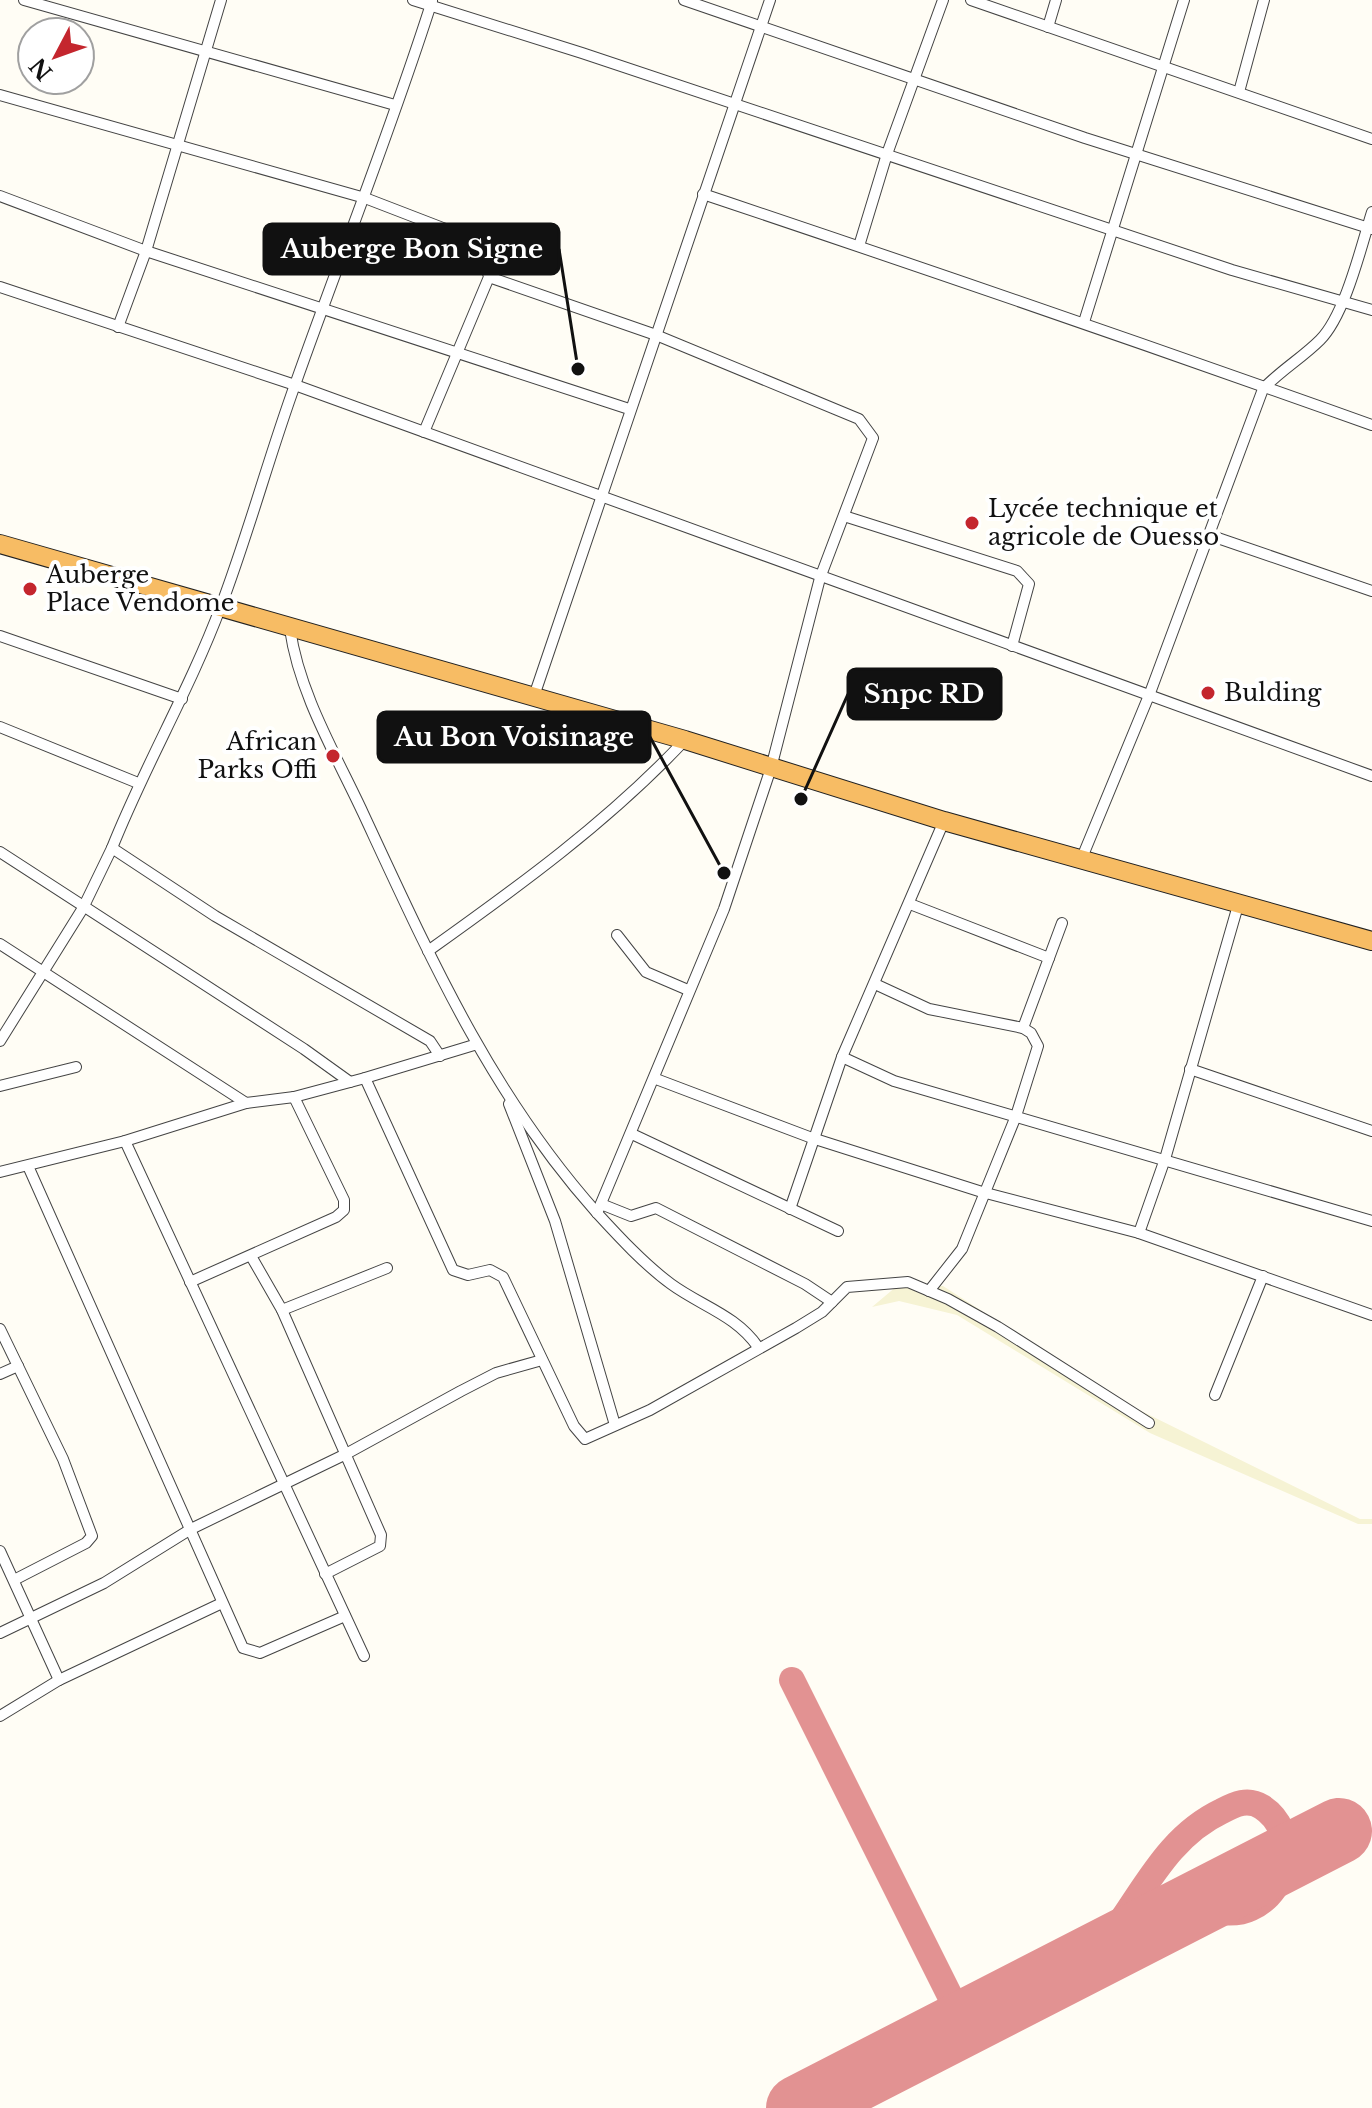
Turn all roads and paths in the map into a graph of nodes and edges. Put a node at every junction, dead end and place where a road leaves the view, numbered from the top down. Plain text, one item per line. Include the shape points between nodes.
1 (24, 0) edge
2 (74, 0) edge
3 (221, 0) edge
4 (413, 0) edge
5 (684, 0) edge
6 (770, 0) edge
7 (943, 0) edge
8 (971, 0) edge
9 (1056, 0) edge
10 (1184, 0) edge
11 (1264, 0) edge
12 (431, 3) edge
13 (69, 13) junction
14 (760, 26) junction
15 (1048, 27) junction
16 (207, 52) junction
17 (1164, 64) junction
18 (914, 78) junction
19 (1239, 92) junction
20 (0, 95) edge
21 (395, 105) junction
22 (733, 105) junction
23 (1372, 139) edge
24 (179, 144) junction
25 (887, 154) junction
26 (1136, 154) junction
27 (703, 194) junction
28 (0, 196) edge
29 (365, 198) junction
30 (1372, 212) edge
31 (1113, 228) junction
32 (1370, 228) edge
33 (859, 246) junction
34 (146, 251) junction
35 (489, 277) junction
36 (0, 288) edge
37 (1341, 303) junction
38 (323, 307) junction
39 (1372, 310) edge
40 (1084, 322) junction
41 (118, 327) junction
42 (656, 335) junction
43 (457, 353) junction
44 (295, 385) junction
45 (1263, 389) junction
46 (629, 409) junction
47 (1372, 425) edge
48 (424, 432) junction
49 (603, 495) junction
50 (844, 516) junction
51 (1209, 535) junction
52 (0, 544) edge
53 (820, 578) junction
54 (1372, 591) edge
55 (222, 605) junction
56 (290, 629) junction
57 (0, 636) edge
58 (1012, 646) junction
59 (1150, 693) junction
60 (182, 699) junction
61 (533, 699) junction
62 (0, 727) edge
63 (685, 740) junction
64 (771, 768) junction
65 (1372, 776) edge
66 (138, 783) junction
67 (944, 821) junction
68 (112, 848) junction
69 (0, 852) edge
70 (1081, 860) junction
71 (1239, 902) junction
72 (910, 904) junction
73 (83, 908) junction
74 (1062, 923) dead end
75 (617, 935) dead end
76 (1372, 941) edge
77 (0, 944) edge
78 (428, 951) junction
79 (1049, 958) junction
80 (43, 971) junction
81 (875, 984) junction
82 (688, 990) junction
83 (4, 1027) edge
84 (1023, 1028) junction
85 (0, 1041) edge
86 (474, 1045) junction
87 (440, 1056) junction
88 (842, 1057) junction
89 (76, 1067) dead end
90 (1190, 1069) junction
91 (365, 1078) junction
92 (656, 1079) junction
93 (350, 1082) junction
94 (0, 1086) edge
95 (502, 1090) junction
96 (294, 1097) junction
97 (246, 1103) junction
98 (1016, 1116) junction
99 (1372, 1131) edge
100 (632, 1134) junction
101 (812, 1138) junction
102 (125, 1141) junction
103 (1165, 1159) junction
104 (28, 1166) junction
105 (0, 1172) edge
106 (982, 1192) junction
107 (599, 1208) junction
108 (790, 1209) junction
109 (1372, 1221) edge
110 (838, 1231) dead end
111 (1139, 1233) junction
112 (251, 1256) junction
113 (387, 1268) dead end
114 (1263, 1276) junction
115 (190, 1282) junction
116 (929, 1291) junction
117 (832, 1302) junction
118 (282, 1310) junction
119 (1372, 1315) edge
120 (0, 1329) edge
121 (758, 1347) junction
122 (542, 1360) junction
123 (18, 1366) junction
124 (0, 1374) edge
125 (1215, 1395) dead end
126 (1149, 1423) dead end
127 (615, 1425) junction
128 (346, 1454) junction
129 (283, 1484) junction
130 (191, 1529) junction
131 (0, 1551) edge
132 (325, 1574) junction
133 (14, 1580) junction
134 (222, 1603) junction
135 (31, 1616) junction
136 (345, 1616) junction
137 (0, 1633) edge
138 (364, 1656) dead end
139 (59, 1680) junction
140 (0, 1716) edge

1 - 13 street
2 - 13 street
3 - 16 street
4 - 12 street
5 - 14 street
6 - 14 street
7 - 18 street
8 - 15 street
9 - 15 street
10 - 17 street
11 - 19 street
12 - 21 street
12 - 22 street
13 - 16 street
14 - 18 street
14 - 22 street
15 - 17 street
16 - 21 street
16 - 24 street
17 - 19 street
17 - 26 street
18 - 25 street
18 - 26 street
19 - 23 street
20 - 24 street
21 - 29 street
22 - 25 street
22 - 27 street
24 - 29 street
24 - 34 street
25 - 31 street
25 - 33 street
26 - 31 street
26 - 32 street
27 - 33 street
27 - 42 street
28 - 34 street
29 - 35 street via 474,240
29 - 38 street
30 - 32 street
31 - 37 street
31 - 40 street
32 - 37 street
33 - 40 street
34 - 38 street
34 - 41 street
35 - 42 street
35 - 43 street
36 - 41 street
37 - 39 street
37 - 45 street via 1320,340
38 - 43 street
38 - 44 street
40 - 45 street
41 - 44 street
42 - 46 street
42 - 50 street via 859,419 869,428 873,438
43 - 46 street
43 - 48 street
44 - 48 street
44 - 55 street
45 - 47 street
45 - 51 street
46 - 49 street
48 - 49 street
49 - 53 street
49 - 61 street
50 - 53 street
50 - 58 street via 1017,571 1029,584
51 - 54 street
51 - 59 street
52 - 55 highway
53 - 58 street
53 - 64 street
55 - 56 highway
55 - 60 street
56 - 61 highway
56 - 78 street via 298,669
57 - 60 street
58 - 59 street
59 - 65 street
59 - 70 street
60 - 66 street
61 - 63 highway
62 - 66 street
63 - 64 highway
63 - 78 street via 625,800
64 - 67 highway
64 - 82 street via 724,909
66 - 68 street
67 - 70 highway
67 - 72 street
68 - 73 street
68 - 87 street via 215,916 430,1041
69 - 73 street
70 - 71 highway
71 - 76 highway
71 - 90 street
72 - 79 street
72 - 81 street
73 - 80 street
73 - 93 street
74 - 79 street
75 - 82 street via 646,972
77 - 80 street
78 - 86 street
79 - 84 street
80 - 83 street
80 - 97 street
81 - 84 street via 929,1009
81 - 88 street
82 - 92 street
83 - 85 street
84 - 98 street via 1038,1046
86 - 87 street
86 - 95 street
87 - 91 street
88 - 98 street via 884,1078
88 - 101 street
89 - 94 street
90 - 99 street
90 - 103 street
91 - 93 street
91 - 122 street via 453,1270 468,1275 490,1270 503,1277
92 - 100 street
92 - 101 street
93 - 96 street
95 - 107 street
95 - 127 street via 555,1221
96 - 97 street
96 - 112 street via 344,1200 344,1210
97 - 102 street
98 - 103 street
98 - 106 street
100 - 107 street
100 - 108 street
101 - 106 street
101 - 108 street
102 - 104 street
102 - 115 street
103 - 109 street
103 - 111 street
104 - 105 street
104 - 130 street
106 - 111 street
106 - 116 street via 962,1249
107 - 117 street via 631,1216 656,1208
107 - 121 street via 673,1285 734,1320
108 - 110 street
111 - 114 street
112 - 115 street
112 - 118 street
113 - 118 street
114 - 119 street
114 - 125 street
115 - 129 street
116 - 117 street via 908,1282 855,1285
116 - 126 street via 998,1327
117 - 121 street
118 - 128 street
120 - 123 street
121 - 127 street
122 - 127 street via 581,1436 587,1439
122 - 128 street via 496,1373
123 - 124 street
123 - 133 street via 63,1459 92,1536
128 - 129 street
128 - 132 street via 383,1542
129 - 130 street
129 - 132 street
130 - 134 street
130 - 135 street via 111,1579
131 - 133 street
132 - 136 street
133 - 135 street
134 - 136 street via 243,1648 253,1654
134 - 139 street
135 - 137 street
135 - 139 street
136 - 138 street
139 - 140 street

